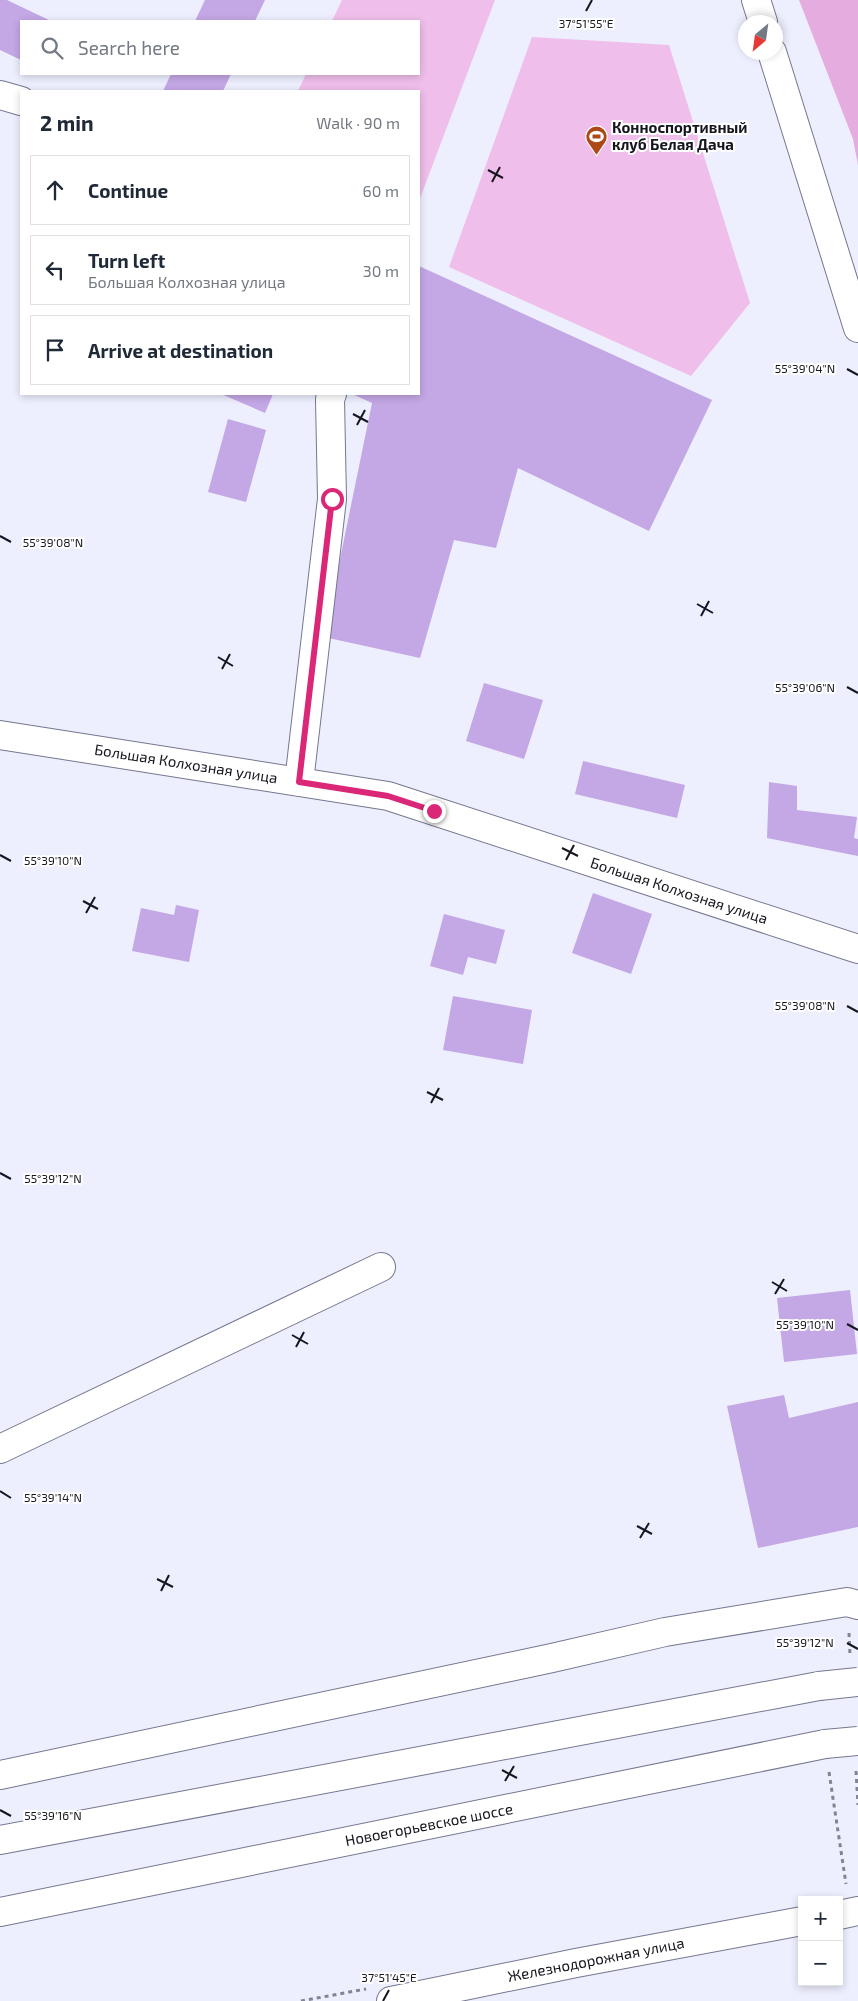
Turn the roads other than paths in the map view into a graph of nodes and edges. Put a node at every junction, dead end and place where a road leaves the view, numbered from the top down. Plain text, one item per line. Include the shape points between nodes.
1 (756, 0) edge
2 (761, 15) edge
3 (774, 60) edge
4 (0, 95) edge
5 (20, 101) edge
6 (858, 328) edge
7 (332, 395) edge
8 (0, 735) edge
9 (299, 782) junction
10 (858, 949) edge
11 (381, 1267) dead end
12 (0, 1449) edge
13 (858, 1605) edge
14 (858, 1682) edge
15 (858, 1741) edge
16 (0, 1775) edge
17 (0, 1840) edge
18 (0, 1912) edge
19 (798, 1923) edge
20 (391, 2001) edge

1 - 2 street
3 - 6 street
4 - 5 street
7 - 9 street via 332,499
8 - 9 street, Большая Колхозная улица
9 - 10 street, Большая Колхозная улица via 388,796
11 - 12 street
13 - 16 street via 847,1602 665,1632
14 - 17 street, bridge via 819,1686
15 - 18 street, Новоегорьевское шоссе, bridge via 825,1744
19 - 20 street, Железнодорожная улица

